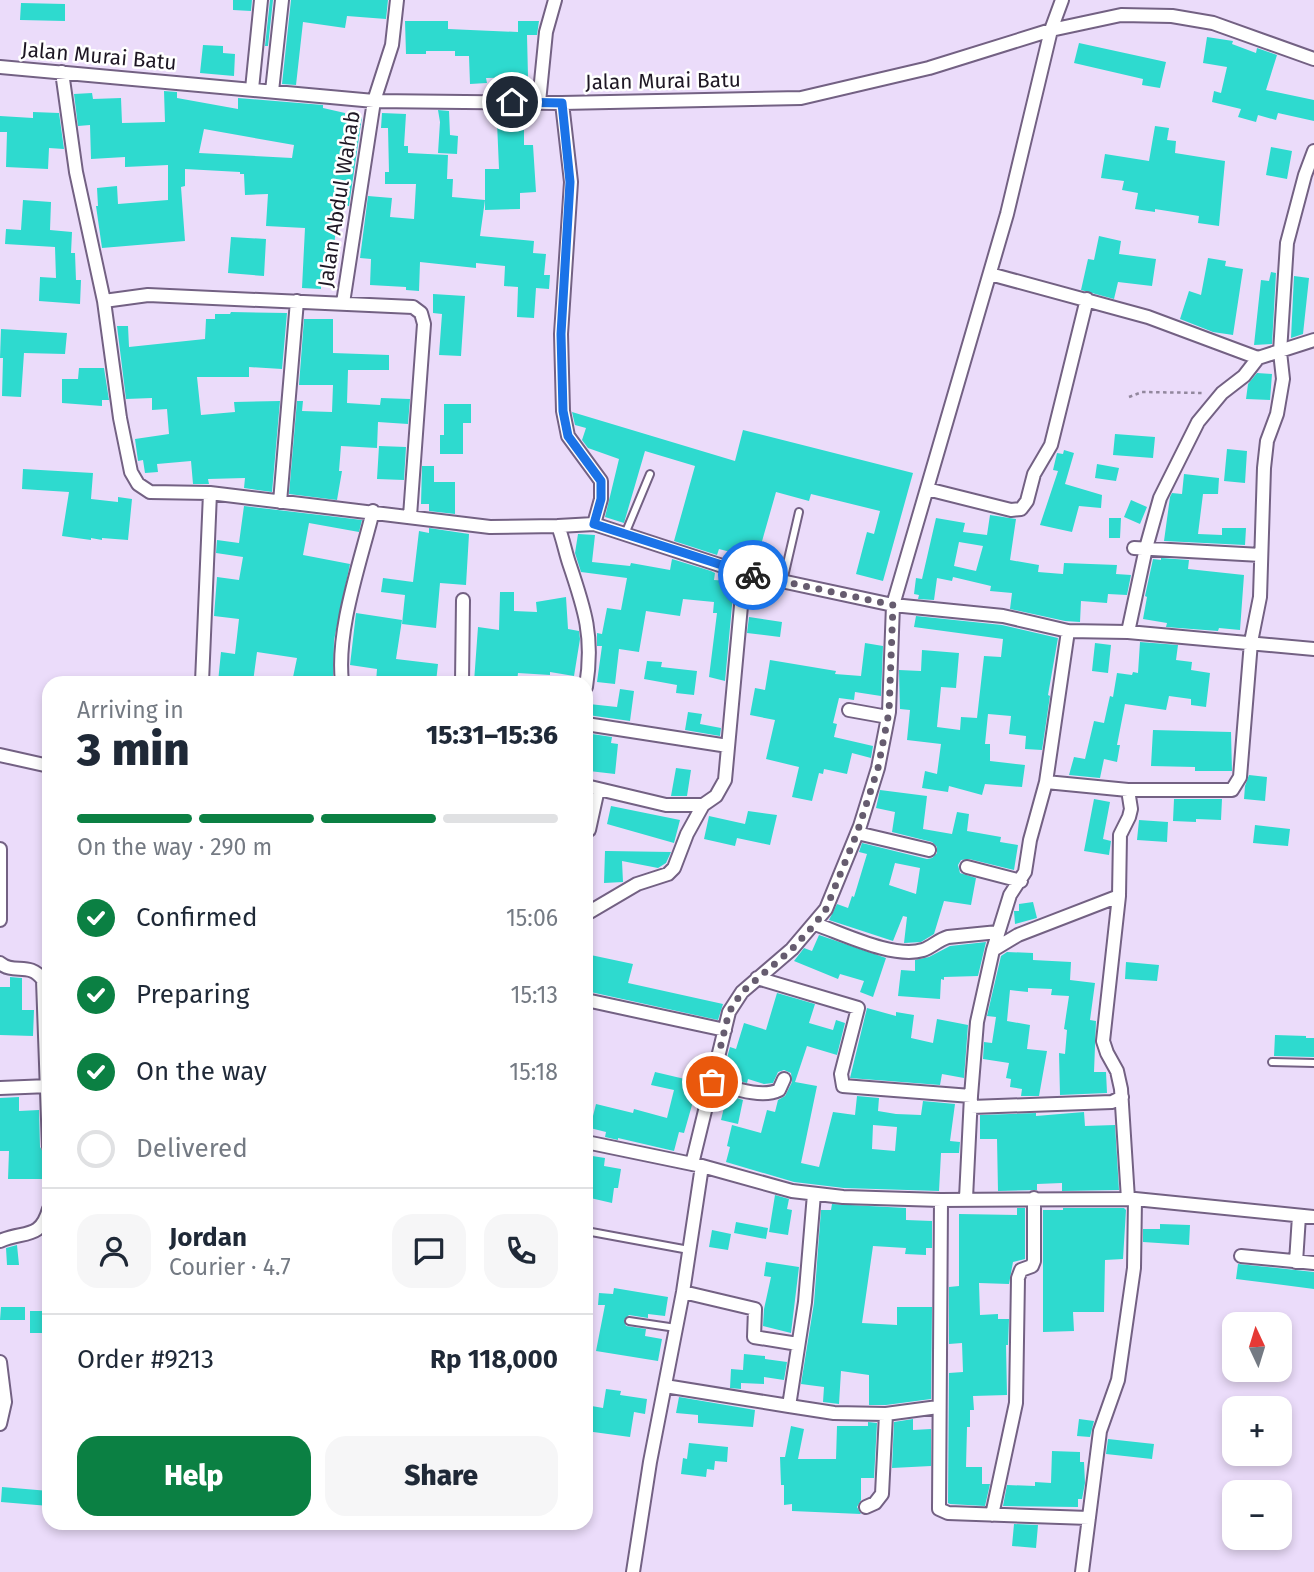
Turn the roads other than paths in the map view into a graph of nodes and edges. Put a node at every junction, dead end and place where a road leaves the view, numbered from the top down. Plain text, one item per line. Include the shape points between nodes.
1 (261, 0) edge
2 (282, 0) edge
3 (397, 0) edge
4 (555, 0) edge
5 (1062, 0) edge
6 (1051, 30) junction
7 (1314, 59) edge
8 (0, 67) edge
9 (62, 72) junction
10 (252, 89) junction
11 (272, 91) junction
12 (374, 101) junction
13 (539, 102) junction
14 (562, 103) junction
15 (1314, 151) edge
16 (990, 274) junction
17 (1087, 299) junction
18 (104, 301) junction
19 (297, 301) junction
20 (343, 303) junction
21 (1314, 340) edge
22 (1280, 352) junction
23 (1258, 358) junction
24 (650, 474) dead end
25 (927, 489) junction
26 (210, 493) junction
27 (280, 502) junction
28 (373, 512) junction
29 (799, 512) dead end
30 (410, 516) junction
31 (594, 524) junction
32 (558, 526) junction
33 (625, 534) junction
34 (1140, 548) junction
35 (1261, 555) junction
36 (744, 573) junction
37 (783, 582) junction
38 (463, 600) dead end
39 (893, 605) junction
40 (1068, 631) junction
41 (1128, 632) junction
42 (1251, 642) junction
43 (1314, 649) edge
44 (202, 676) edge
45 (341, 676) edge
46 (462, 676) edge
47 (587, 676) edge
48 (849, 710) dead end
49 (888, 717) junction
50 (593, 725) edge
51 (729, 746) junction
52 (0, 755) edge
53 (42, 764) edge
54 (1046, 782) junction
55 (593, 788) edge
56 (1128, 790) junction
57 (703, 806) junction
58 (857, 833) junction
59 (0, 849) edge
60 (929, 850) dead end
61 (0, 860) edge
62 (967, 867) dead end
63 (1021, 881) junction
64 (1119, 896) junction
65 (593, 910) edge
66 (0, 920) edge
67 (815, 924) junction
68 (998, 932) junction
69 (993, 950) junction
70 (0, 963) edge
71 (42, 978) edge
72 (757, 978) junction
73 (593, 1002) edge
74 (724, 1030) junction
75 (1272, 1062) dead end
76 (1314, 1063) edge
77 (784, 1079) dead end
78 (712, 1082) junction
79 (42, 1086) edge
80 (0, 1088) edge
81 (1122, 1097) junction
82 (971, 1101) junction
83 (593, 1143) edge
84 (697, 1165) junction
85 (814, 1194) junction
86 (966, 1198) junction
87 (1034, 1198) junction
88 (1131, 1199) junction
89 (941, 1200) junction
90 (1299, 1216) junction
91 (1314, 1217) edge
92 (42, 1225) edge
93 (593, 1232) edge
94 (0, 1241) edge
95 (689, 1250) junction
96 (1241, 1256) dead end
97 (1296, 1262) junction
98 (1314, 1263) edge
99 (683, 1292) junction
100 (629, 1321) dead end
101 (676, 1328) junction
102 (798, 1345) junction
103 (0, 1364) edge
104 (665, 1386) junction
105 (789, 1406) junction
106 (938, 1408) junction
107 (886, 1414) junction
108 (0, 1424) edge
109 (866, 1507) dead end
110 (992, 1515) junction
111 (1088, 1518) junction
112 (632, 1572) edge
113 (1082, 1572) edge

1 - 10 street
2 - 11 street
3 - 12 street, Jalan Abdul Wahab via 392,44
4 - 13 street via 546,32
5 - 6 street
6 - 7 street, Jalan Murai Batu via 1121,15 1172,16 1213,23
6 - 14 street, Jalan Murai Batu via 929,68 801,97
6 - 16 street
8 - 9 street, Jalan Murai Batu
9 - 10 street, Jalan Murai Batu
9 - 18 street via 76,172
10 - 11 street, Jalan Murai Batu
11 - 12 street, Jalan Murai Batu
12 - 13 street, Jalan Murai Batu
12 - 20 street, Jalan Abdul Wahab
13 - 14 street, Jalan Murai Batu
14 - 31 street via 570,182 561,334 563,411 568,436 601,481
15 - 22 street via 1287,243
16 - 17 street
16 - 25 street
17 - 23 street
17 - 25 street via 1051,445 1021,509
18 - 19 street via 148,295
18 - 26 street via 131,472 150,492
19 - 20 street
19 - 27 street
20 - 30 street via 413,307 421,313 424,324
21 - 22 street
22 - 23 street
22 - 35 street via 1283,379 1267,441
23 - 34 street via 1198,422
24 - 33 lane
25 - 39 street
26 - 27 street
26 - 44 street
27 - 28 street
28 - 30 street
28 - 45 street via 342,639
29 - 37 lane
30 - 32 street via 490,527
31 - 32 street
31 - 33 street
32 - 47 street via 589,631
33 - 36 street
34 - 35 street
34 - 41 street
35 - 42 street via 1260,597
36 - 37 street
36 - 51 street
37 - 39 street
38 - 46 street
39 - 40 street via 1003,616
39 - 49 street
40 - 41 street
40 - 54 street
41 - 42 street
42 - 43 street
42 - 56 street via 1244,745 1236,786 1232,790
48 - 49 street
49 - 58 street via 878,768
50 - 51 street
51 - 57 street via 725,780
52 - 53 street
54 - 56 street
54 - 63 street
55 - 57 street via 666,805
56 - 64 street via 1131,808 1120,835
57 - 65 street via 668,874 637,884
58 - 60 street
58 - 67 street via 830,901
59 - 61 street
61 - 66 street
62 - 63 street
63 - 68 street via 1010,895
64 - 69 street via 1018,935
64 - 81 street via 1103,1041 1117,1071
67 - 68 street via 890,950 910,951 923,950 948,937
67 - 72 street
68 - 69 street
69 - 82 street via 977,1023
70 - 71 street via 32,969
72 - 74 street via 729,1012
72 - 82 street via 858,1008 841,1074 843,1086
73 - 74 street
74 - 78 street
75 - 76 lane
77 - 78 street via 772,1093
78 - 84 street
79 - 80 street
81 - 82 street via 1112,1102
81 - 88 street
82 - 86 street
83 - 84 street
84 - 85 street
84 - 95 street
85 - 89 street
85 - 102 street
86 - 87 street
86 - 89 street
87 - 88 street
87 - 110 street via 1034,1262 1021,1270 1018,1278 1016,1403
88 - 90 street
88 - 111 street via 1134,1268 1118,1380 1100,1431
89 - 106 street
90 - 91 street
90 - 97 street
92 - 94 street via 28,1235
93 - 95 lane
95 - 99 street
96 - 97 street
97 - 98 street
99 - 101 street
99 - 102 street via 755,1308 754,1337
100 - 101 lane
101 - 104 street
102 - 105 street
103 - 108 street via 5,1402
104 - 105 street
104 - 112 street
105 - 107 street
106 - 107 street
106 - 110 street via 939,1509
107 - 109 street via 882,1494
110 - 111 street
111 - 113 street

